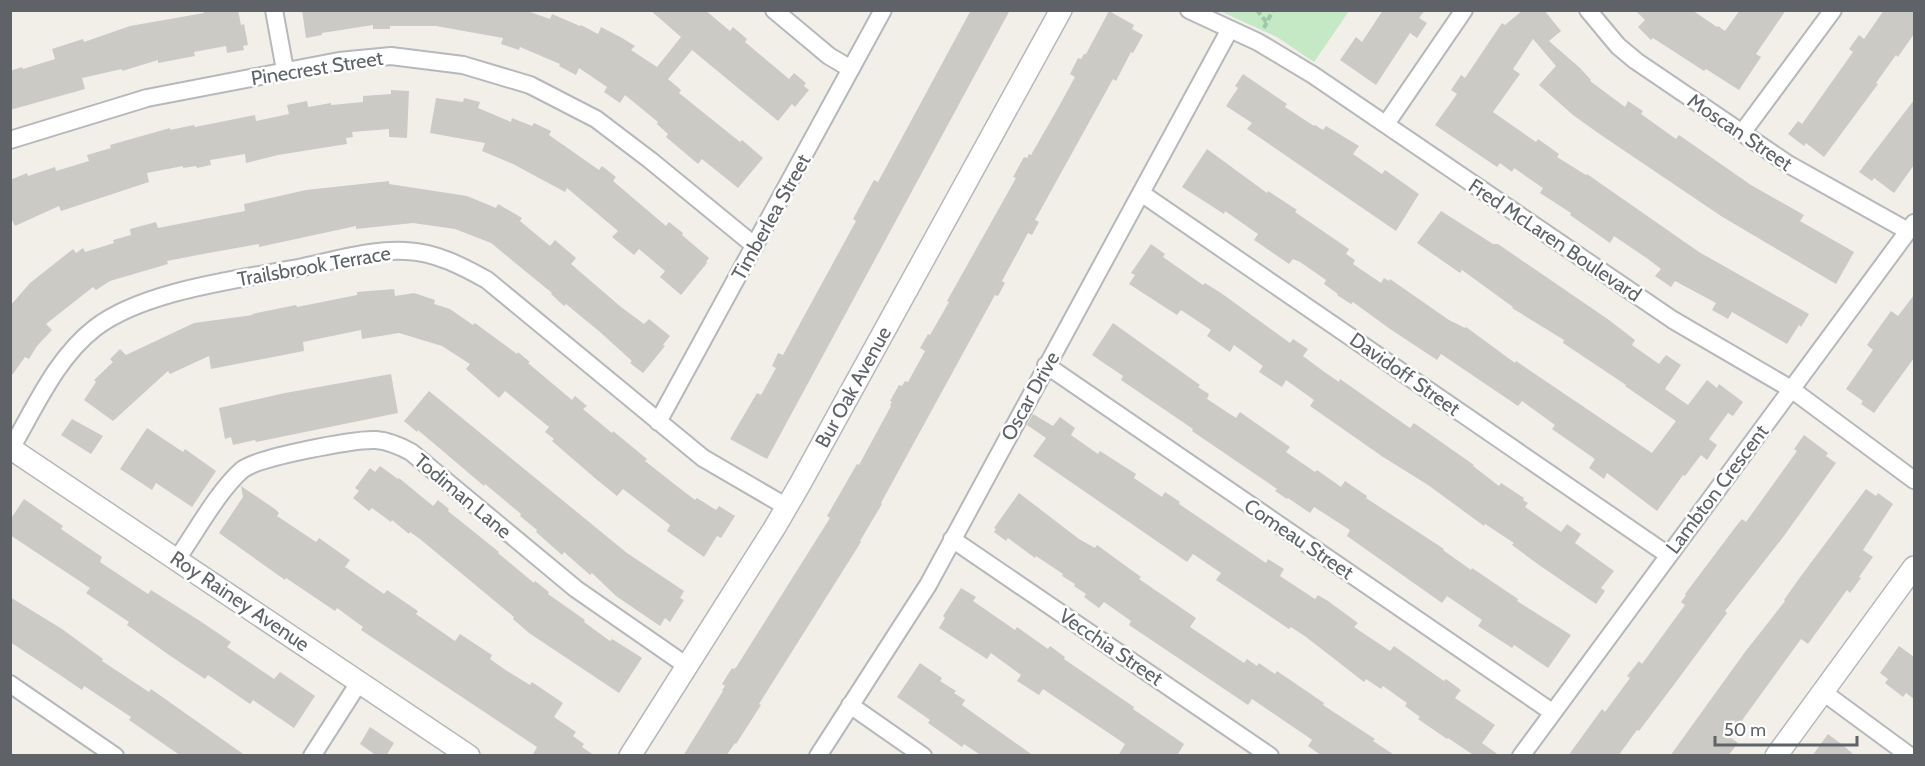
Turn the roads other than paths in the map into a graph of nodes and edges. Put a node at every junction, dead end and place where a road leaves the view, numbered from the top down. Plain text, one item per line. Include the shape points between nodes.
1 (274, 10) edge
2 (774, 10) edge
3 (883, 10) edge
4 (1062, 10) edge
5 (1189, 10) edge
6 (1464, 10) edge
7 (1588, 10) edge
8 (1833, 10) edge
9 (1230, 29) junction
10 (851, 69) junction
11 (285, 70) junction
12 (1386, 124) junction
13 (1742, 133) junction
14 (10, 140) edge
15 (1141, 193) junction
16 (1911, 227) edge
17 (755, 246) junction
18 (1046, 365) junction
19 (1791, 389) junction
20 (658, 422) junction
21 (11, 449) edge
22 (1914, 480) edge
23 (787, 507) junction
24 (952, 539) junction
25 (1668, 555) junction
26 (177, 559) junction
27 (1914, 567) edge
28 (687, 666) junction
29 (360, 681) junction
30 (10, 684) edge
31 (1823, 692) junction
32 (850, 705) junction
33 (1552, 712) junction
34 (116, 756) edge
35 (312, 756) edge
36 (469, 756) edge
37 (630, 756) edge
38 (818, 756) edge
39 (923, 756) edge
40 (1270, 756) edge
41 (1521, 756) edge
42 (1776, 756) edge
43 (1910, 756) edge

1 - 11 street
2 - 10 street via 829,56
3 - 10 street, Timberlea Street
4 - 23 street, Bur Oak Avenue
5 - 9 street, Fred McLaren Boulevard
6 - 12 street
7 - 13 street, Moscan Street via 1636,61
8 - 13 street
9 - 12 street, Fred McLaren Boulevard via 1289,59
9 - 15 street, Oscar Drive
10 - 17 street, Timberlea Street
11 - 14 street, Pinecrest Street via 147,98
11 - 17 street, Pinecrest Street via 391,56 464,65 530,85 596,119
12 - 19 street, Fred McLaren Boulevard via 1673,320
13 - 16 street, Moscan Street via 1807,176
15 - 18 street, Oscar Drive
15 - 25 street, Davidoff Street
16 - 19 street, Lambton Crescent
17 - 20 street, Timberlea Street
18 - 24 street, Oscar Drive
18 - 33 street, Comeau Street
19 - 22 street, Fred McLaren Boulevard
19 - 25 street, Lambton Crescent
20 - 21 street, Trailsbrook Terrace via 487,280 430,255 380,252 171,294 120,312 94,329 65,358
20 - 23 street, Trailsbrook Terrace via 703,458
21 - 26 street, Roy Rainey Avenue
23 - 28 street, Bur Oak Avenue
24 - 32 street, Oscar Drive via 928,585
24 - 40 street, Vecchia Street
25 - 33 street, Lambton Crescent
26 - 28 street, Todiman Lane via 224,491 245,468 267,459 352,442 385,442 411,452 576,589
26 - 29 street, Roy Rainey Avenue
27 - 31 street
28 - 37 street, Bur Oak Avenue
29 - 35 street
29 - 36 street, Roy Rainey Avenue
30 - 34 street
31 - 42 street
31 - 43 street
32 - 38 street, Oscar Drive
32 - 39 street
33 - 41 street, Lambton Crescent

